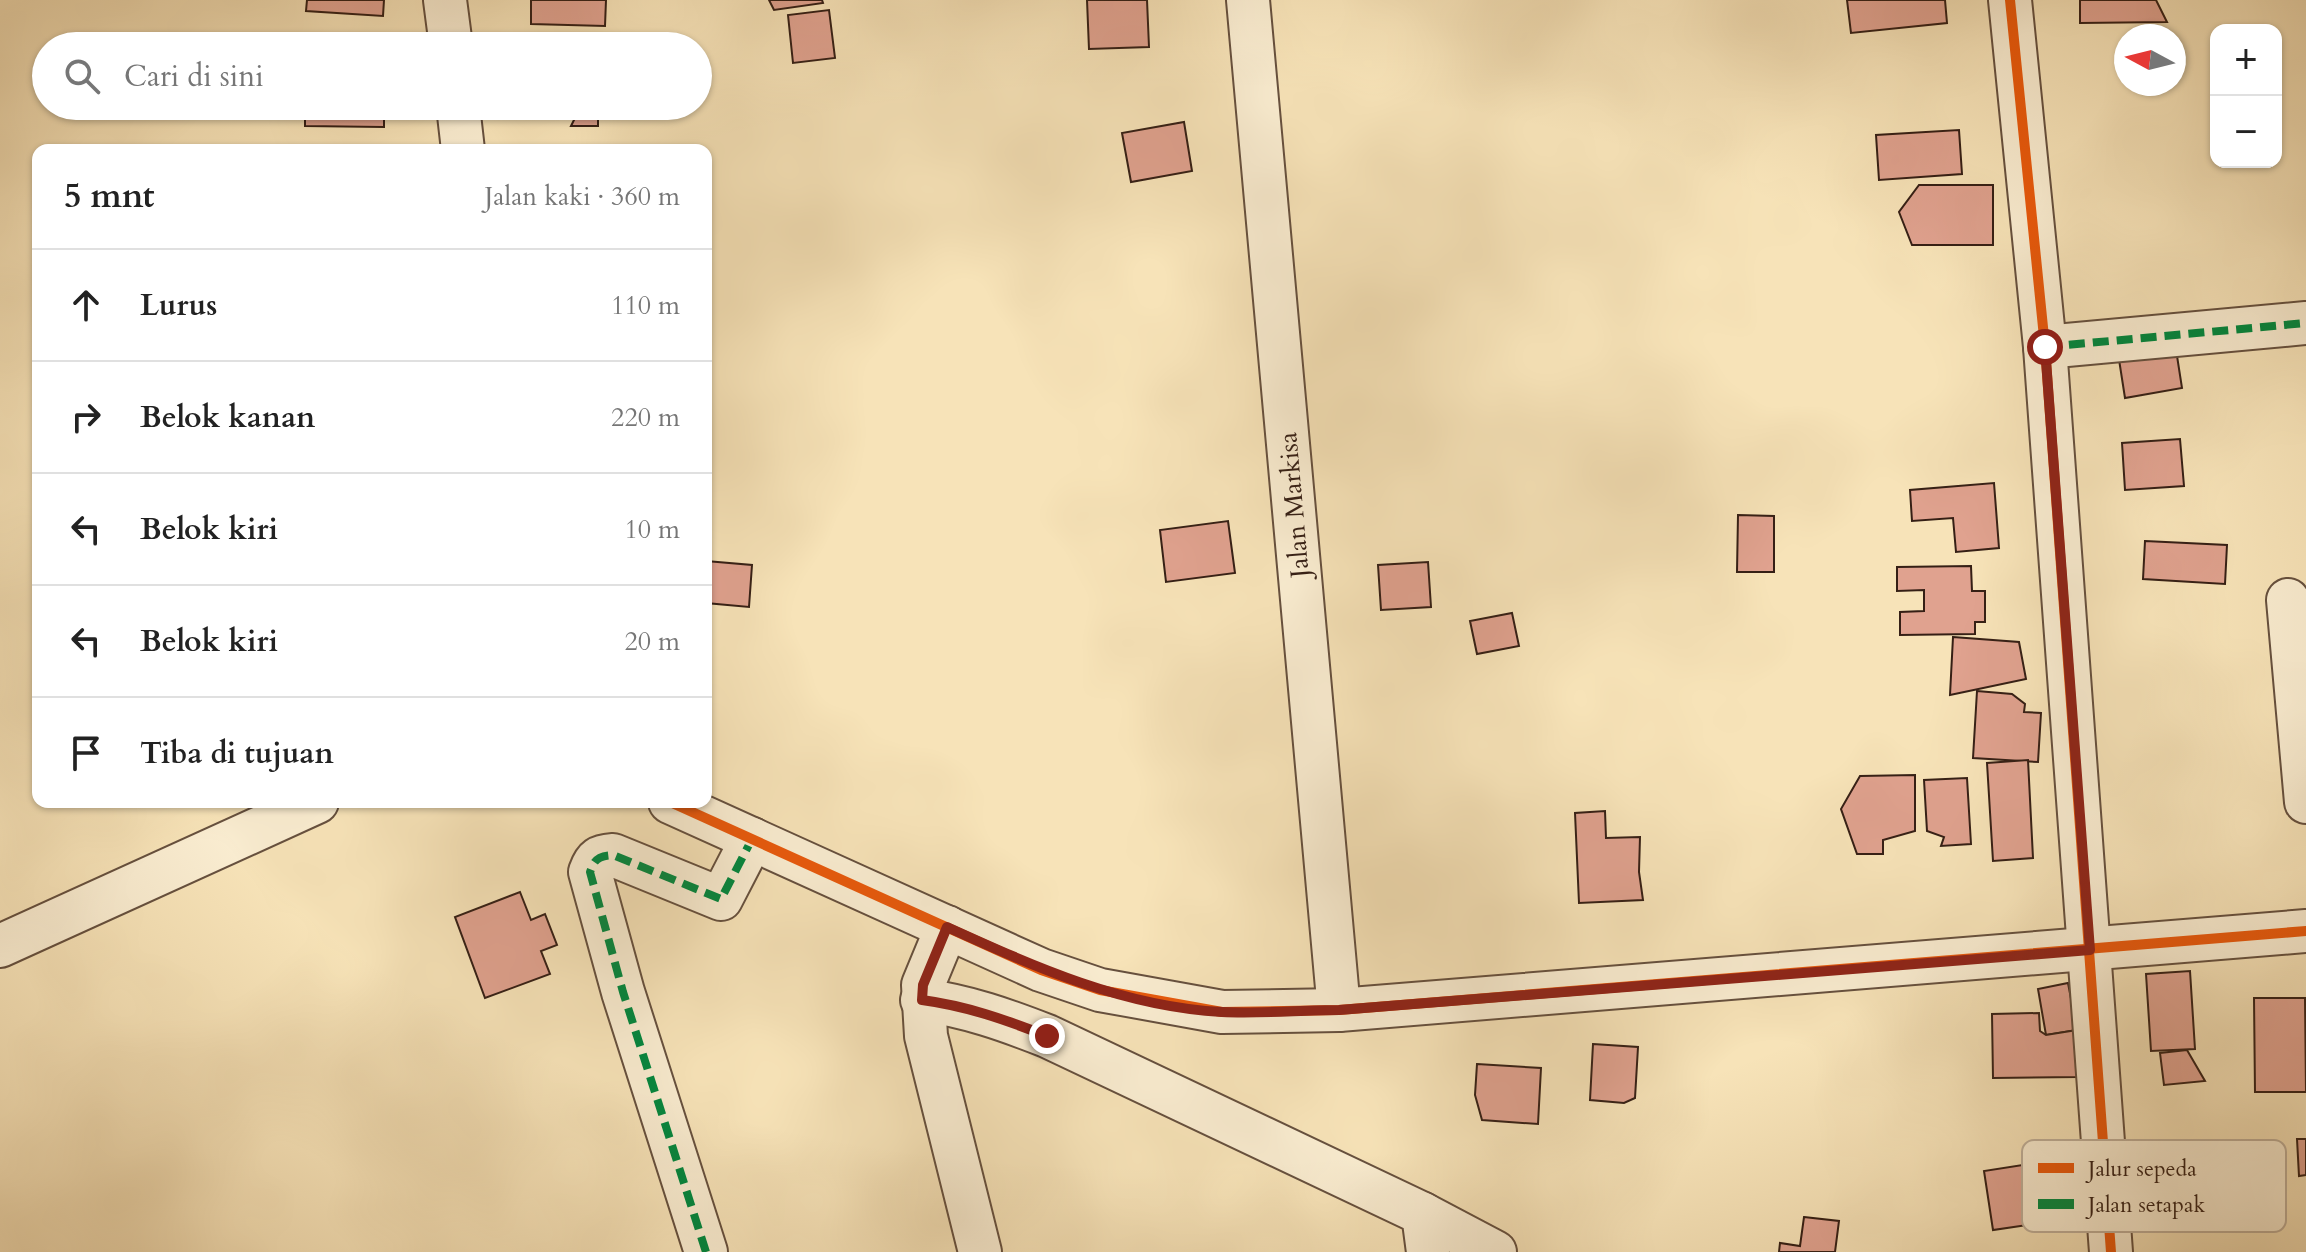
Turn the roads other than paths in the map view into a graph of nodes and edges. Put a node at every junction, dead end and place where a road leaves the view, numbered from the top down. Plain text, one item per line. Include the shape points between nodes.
1 (445, 0) edge
2 (1248, 0) edge
3 (2010, 0) edge
4 (449, 32) edge
5 (460, 120) edge
6 (462, 144) edge
7 (2306, 323) edge
8 (2045, 347) junction
9 (2288, 600) dead end
10 (2306, 802) edge
11 (304, 808) edge
12 (683, 808) edge
13 (752, 839) junction
14 (2306, 931) edge
15 (0, 946) edge
16 (2090, 950) junction
17 (932, 966) junction
18 (1339, 1010) junction
19 (2103, 1140) edge
20 (2110, 1232) edge
21 (1426, 1233) edge
22 (706, 1252) edge
23 (980, 1252) edge
24 (1495, 1252) edge
25 (2111, 1252) edge

1 - 4 street
2 - 18 street, Jalan Markisa
3 - 8 street
5 - 6 street
7 - 8 street
8 - 16 street
9 - 10 street
11 - 15 street
12 - 13 street
13 - 17 street
13 - 22 street via 721,899 613,855 594,861 590,872
14 - 16 street
16 - 18 street
16 - 19 street
17 - 18 street via 1041,970 1100,990 1222,1012
17 - 21 street via 956,1004 1047,1036
17 - 23 street via 926,1036
20 - 25 street
21 - 24 street

